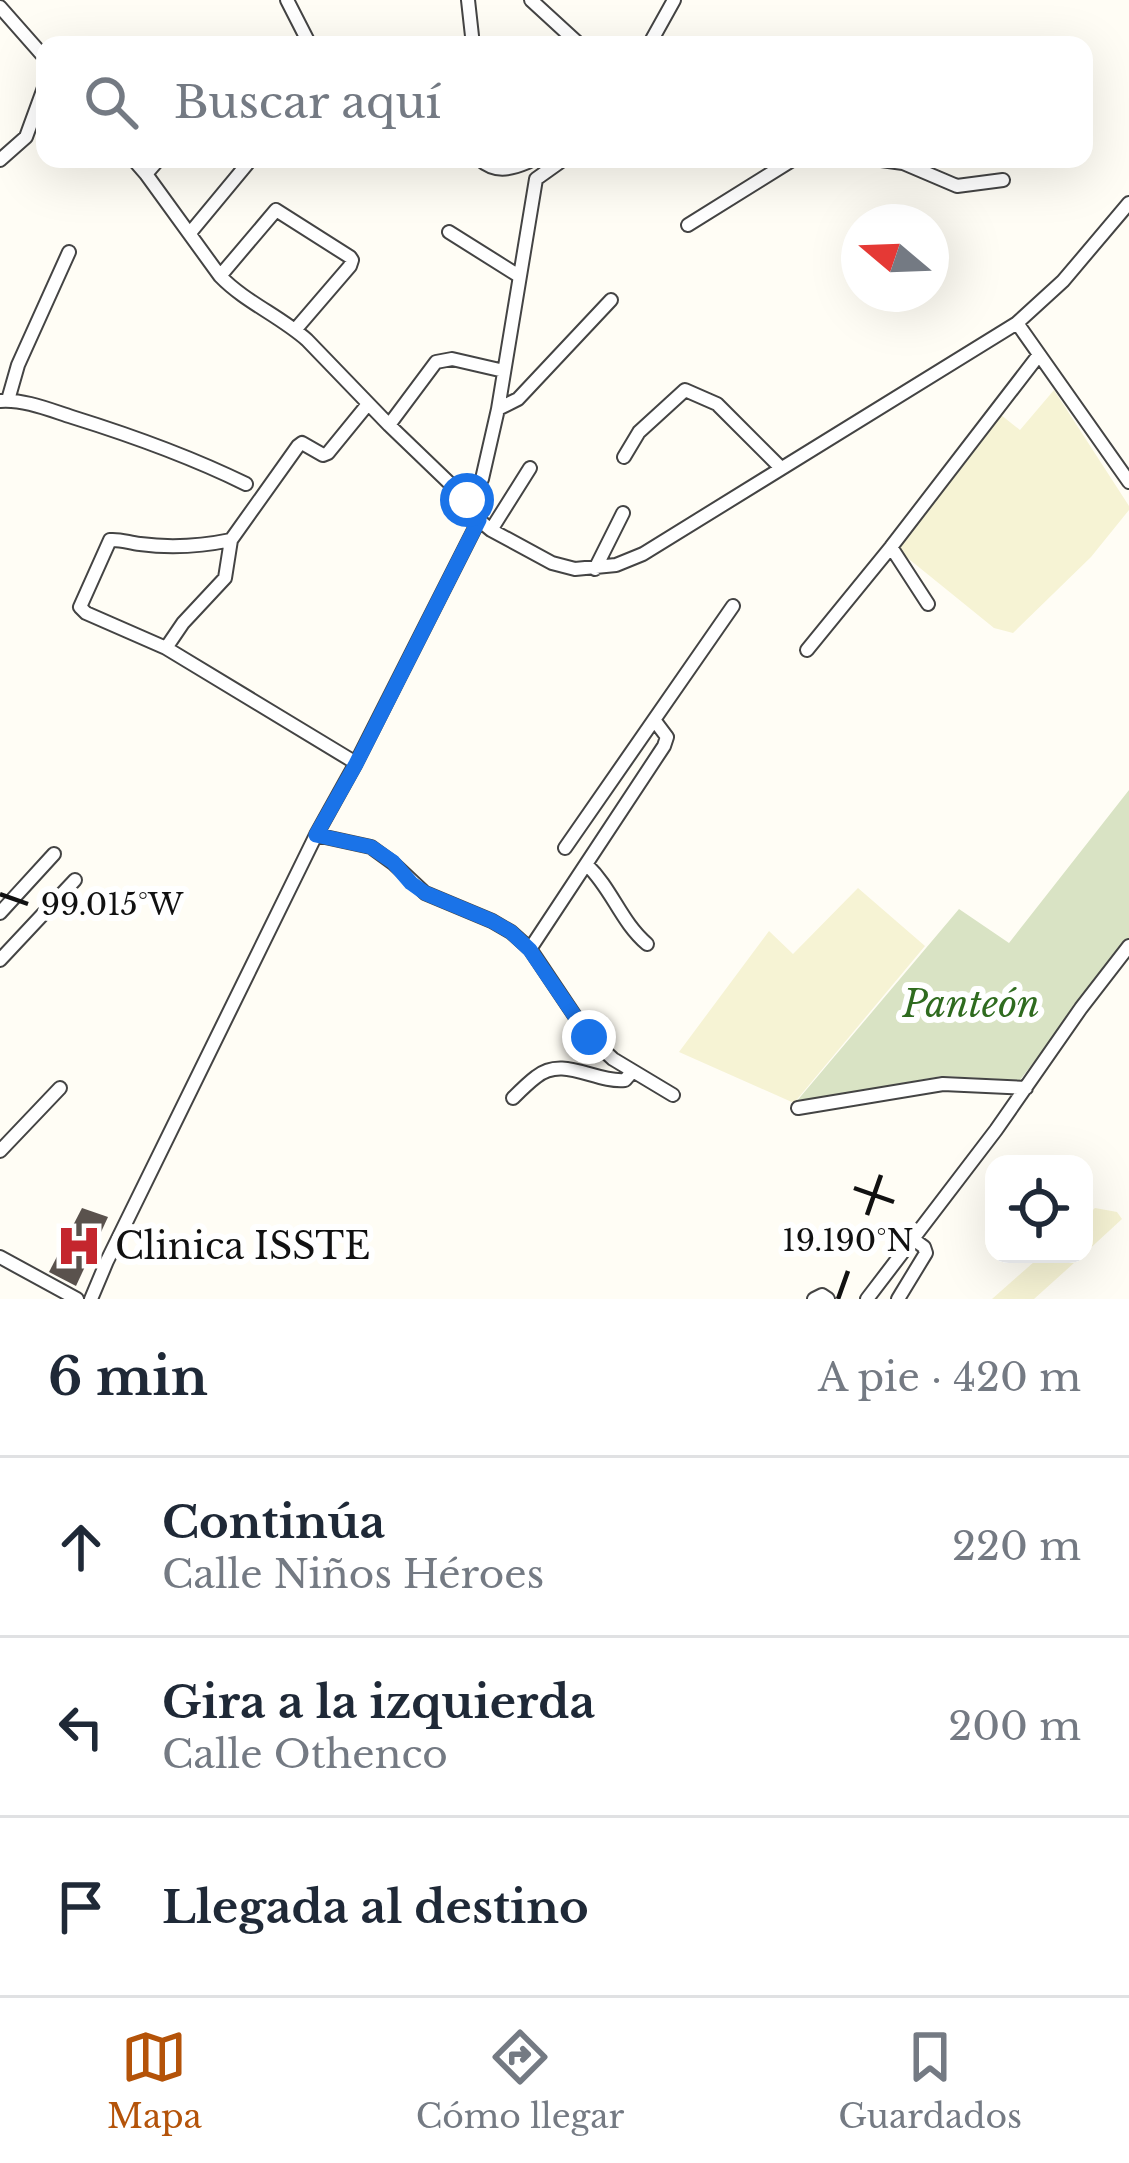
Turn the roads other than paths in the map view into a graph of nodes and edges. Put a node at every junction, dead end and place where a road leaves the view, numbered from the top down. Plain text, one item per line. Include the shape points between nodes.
1 (287, 0) edge
2 (468, 0) edge
3 (532, 0) edge
4 (674, 0) edge
5 (0, 7) edge
6 (305, 36) edge
7 (471, 36) edge
8 (570, 36) edge
9 (654, 36) edge
10 (36, 48) edge
11 (36, 110) edge
12 (0, 160) edge
13 (141, 168) edge
14 (151, 168) edge
15 (244, 168) edge
16 (530, 168) edge
17 (551, 168) edge
18 (780, 168) edge
19 (913, 168) edge
20 (146, 174) junction
21 (536, 179) junction
22 (1004, 180) dead end
23 (1129, 203) edge
24 (688, 225) dead end
25 (449, 232) dead end
26 (190, 233) junction
27 (68, 252) dead end
28 (519, 276) junction
29 (220, 277) junction
30 (611, 300) dead end
31 (1017, 323) junction
32 (296, 329) junction
33 (1038, 356) junction
34 (504, 371) junction
35 (4, 401) edge
36 (368, 404) junction
37 (498, 409) junction
38 (388, 425) junction
39 (623, 457) dead end
40 (530, 468) dead end
41 (781, 468) junction
42 (1126, 474) edge
43 (246, 484) dead end
44 (467, 500) junction
45 (623, 512) dead end
46 (479, 520) junction
47 (491, 530) junction
48 (231, 540) junction
49 (891, 547) junction
50 (595, 569) junction
51 (928, 604) dead end
52 (733, 606) dead end
53 (166, 648) junction
54 (807, 650) dead end
55 (655, 721) junction
56 (356, 764) junction
57 (316, 835) junction
58 (565, 848) dead end
59 (54, 854) dead end
60 (587, 865) junction
61 (75, 880) dead end
62 (0, 913) edge
63 (646, 944) dead end
64 (1129, 946) edge
65 (530, 950) junction
66 (0, 960) edge
67 (632, 1072) junction
68 (61, 1088) dead end
69 (1026, 1088) junction
70 (673, 1095) dead end
71 (513, 1098) dead end
72 (798, 1108) dead end
73 (0, 1151) edge
74 (914, 1239) junction
75 (2, 1264) edge
76 (77, 1299) edge
77 (91, 1299) edge
78 (814, 1299) edge
79 (828, 1299) edge
80 (866, 1299) edge
81 (898, 1299) edge

1 - 6 street
2 - 7 street
3 - 8 street
4 - 9 street
5 - 10 street
11 - 12 street via 26,137
13 - 20 street
14 - 20 street
15 - 26 street
16 - 21 street
17 - 21 street
18 - 24 street
19 - 22 street via 957,186
20 - 26 street
21 - 28 street
23 - 31 street
25 - 28 street
26 - 29 street
27 - 35 street
28 - 34 street
29 - 32 street
29 - 32 street via 279,212 352,260
30 - 37 street via 518,399
31 - 33 street
31 - 41 street
32 - 36 street
33 - 42 street
33 - 49 street
34 - 37 street
34 - 38 street via 436,362
35 - 43 street via 146,440
36 - 38 street
36 - 48 street via 328,453 298,446
37 - 44 street via 482,479
38 - 44 street
39 - 41 street via 685,390 717,404
40 - 47 street
41 - 50 street via 643,554
44 - 46 street
45 - 50 street
46 - 47 street
46 - 56 street
47 - 50 street via 552,563
48 - 53 street via 225,578
48 - 53 street via 110,540 80,608
49 - 51 street
49 - 54 street
52 - 55 street
53 - 56 street
55 - 58 street
55 - 60 street via 664,746
56 - 57 street
57 - 65 street via 371,847 425,893 492,921
57 - 77 street
59 - 62 street
60 - 63 street
60 - 65 street
61 - 66 street
64 - 69 street
65 - 67 street via 589,1037
67 - 70 street
67 - 71 street via 613,1081 552,1068
68 - 73 street
69 - 72 street via 943,1084
69 - 74 street
74 - 80 street
74 - 81 street via 926,1252
75 - 76 street
78 - 79 street

